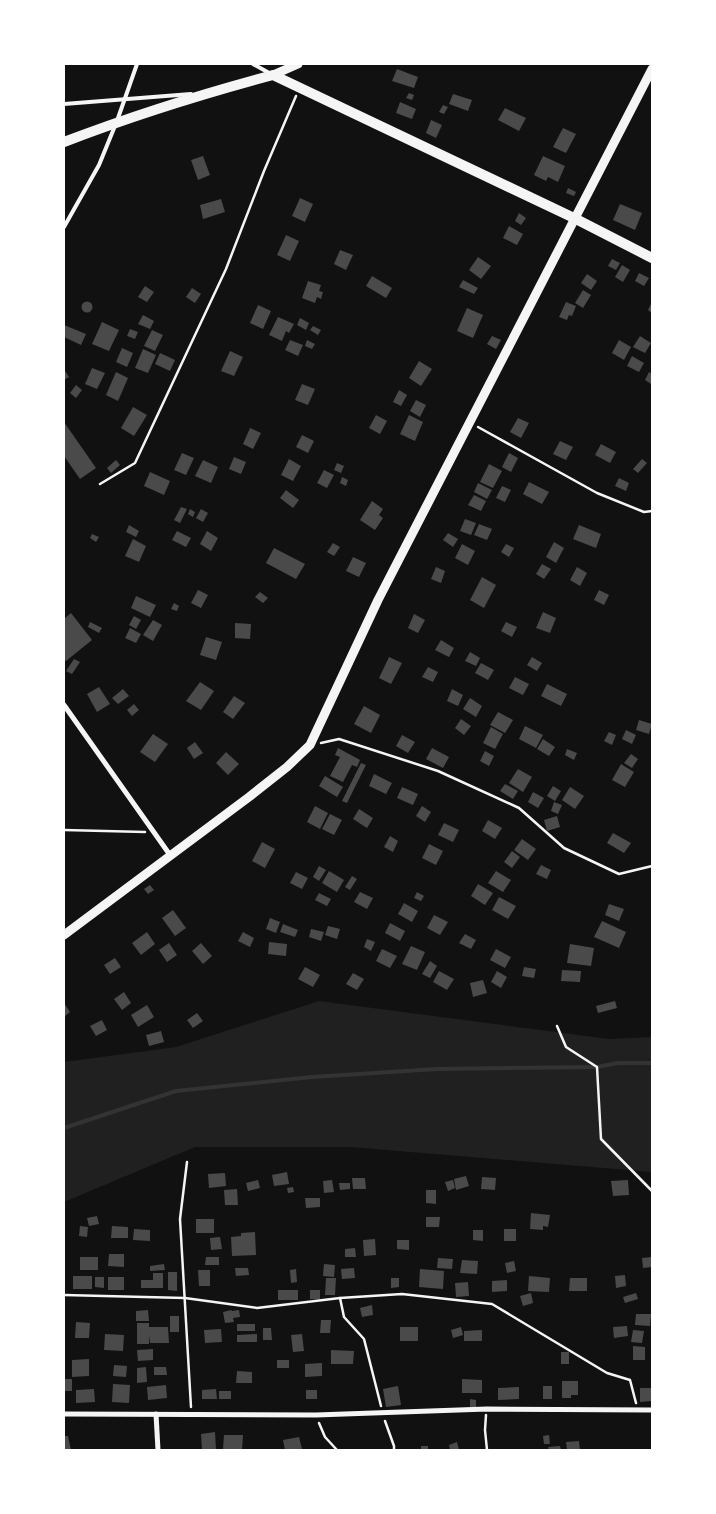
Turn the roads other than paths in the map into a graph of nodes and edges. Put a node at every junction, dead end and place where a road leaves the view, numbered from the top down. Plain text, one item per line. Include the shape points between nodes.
1 (137, 64) edge
2 (253, 64) edge
3 (298, 64) edge
4 (652, 69) edge
5 (273, 75) junction
6 (206, 93) junction
7 (125, 98) junction
8 (64, 104) edge
9 (117, 121) junction
10 (64, 142) edge
11 (574, 218) junction
12 (64, 227) edge
13 (652, 258) edge
14 (64, 705) edge
15 (170, 855) junction
16 (64, 935) edge
17 (652, 1410) edge
18 (64, 1414) edge
19 (156, 1414) junction
20 (158, 1450) edge

1 - 7 lane
2 - 5 lane
3 - 5 street
4 - 11 street
5 - 6 main road
5 - 11 main road
6 - 7 lane
6 - 9 main road
7 - 8 lane
7 - 9 lane
9 - 10 main road
9 - 12 lane via 99,165
11 - 13 main road
11 - 15 street via 378,600 310,745 249,797
14 - 15 street
15 - 16 street
17 - 19 street
18 - 19 street
19 - 20 street

